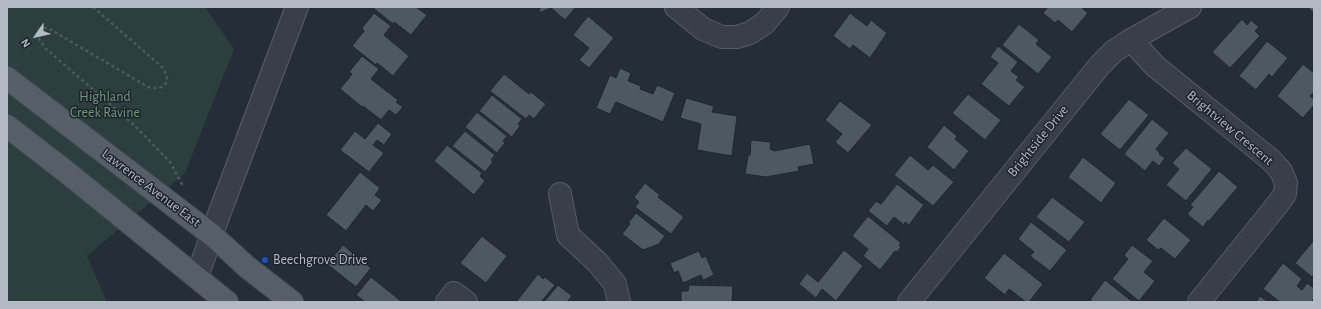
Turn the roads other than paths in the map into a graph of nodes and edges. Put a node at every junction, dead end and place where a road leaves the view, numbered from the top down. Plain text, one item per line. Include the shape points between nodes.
1 (297, 7) edge
2 (676, 7) edge
3 (778, 7) edge
4 (1190, 7) edge
5 (1131, 40) junction
6 (7, 78) edge
7 (7, 126) edge
8 (560, 194) dead end
9 (212, 235) junction
10 (197, 277) junction
11 (227, 302) edge
12 (292, 302) edge
13 (447, 302) edge
14 (466, 302) edge
15 (619, 302) edge
16 (908, 302) edge
17 (1199, 302) edge

1 - 9 street
2 - 3 street via 703,29 722,37 737,37 750,33 765,23
4 - 5 street, Brightside Drive
5 - 16 street, Brightside Drive via 1100,64
5 - 17 street, Brightview Crescent via 1156,66 1272,160 1286,183 1285,194 1277,205
6 - 9 main road, Lawrence Avenue East
7 - 10 main road
8 - 15 street via 568,235 598,263 615,284
9 - 10 street
9 - 12 main road, Lawrence Avenue East via 247,267
10 - 11 main road
13 - 14 street via 454,293

